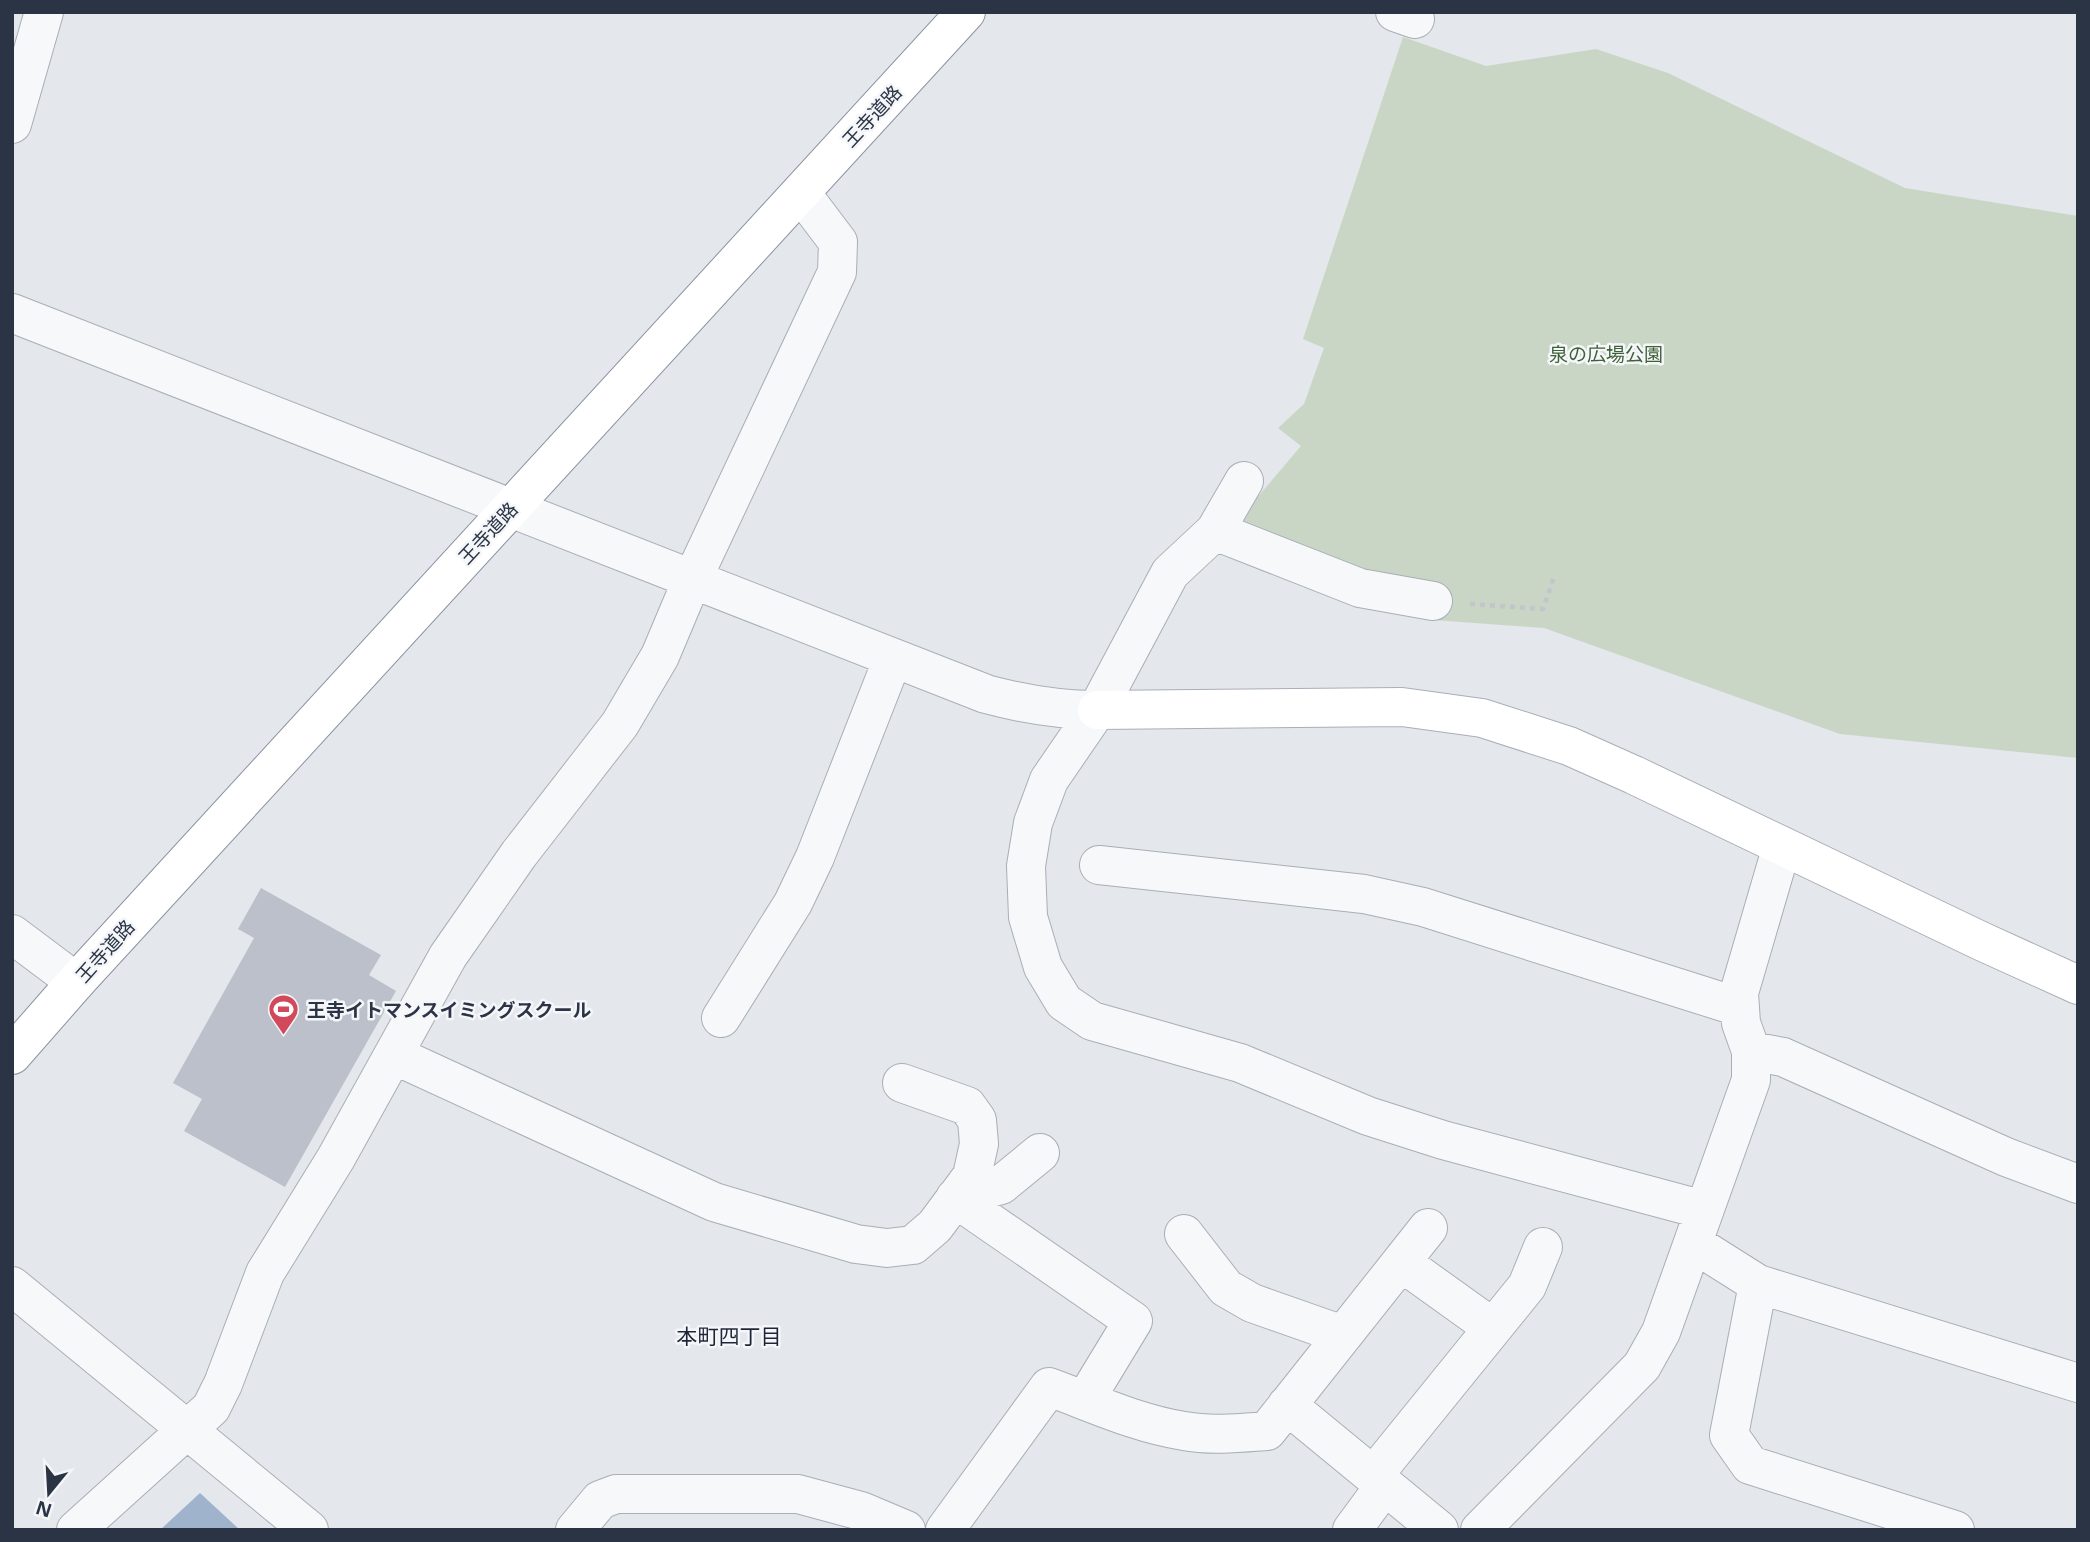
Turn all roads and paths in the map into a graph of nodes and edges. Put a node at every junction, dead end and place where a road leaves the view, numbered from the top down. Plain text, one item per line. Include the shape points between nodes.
1 (44, 12) edge
2 (966, 12) edge
3 (12, 124) edge
4 (802, 193) junction
5 (12, 313) edge
6 (1244, 481) dead end
7 (510, 508) junction
8 (1215, 531) junction
9 (1554, 577) dead end
10 (692, 580) junction
11 (1433, 601) joint
12 (893, 658) junction
13 (1097, 710) junction
14 (1782, 846) junction
15 (1099, 865) dead end
16 (12, 934) edge
17 (76, 982) junction
18 (2078, 985) edge
19 (1739, 1007) junction
20 (721, 1018) dead end
21 (1751, 1051) junction
22 (12, 1055) edge
23 (394, 1055) junction
24 (902, 1083) dead end
25 (1040, 1153) dead end
26 (2078, 1184) edge
27 (955, 1198) junction
28 (1698, 1227) junction
29 (1428, 1228) dead end
30 (1184, 1234) dead end
31 (1543, 1247) dead end
32 (1401, 1262) junction
33 (1758, 1284) junction
34 (12, 1286) edge
35 (1493, 1328) junction
36 (1343, 1335) junction
37 (2078, 1382) edge
38 (1085, 1400) junction
39 (1287, 1405) junction
40 (188, 1430) junction
41 (1379, 1481) junction
42 (76, 1530) edge
43 (309, 1530) edge
44 (575, 1530) edge
45 (906, 1530) edge
46 (944, 1530) edge
47 (1352, 1530) edge
48 (1439, 1530) edge
49 (1480, 1530) edge
50 (1955, 1530) edge

1 - 3 street
2 - 4 main road, 王寺道路
4 - 7 main road, 王寺道路
4 - 10 street via 838,242 838,272
5 - 7 street
6 - 8 street
7 - 10 street
7 - 17 main road, 王寺道路
8 - 11 street via 1360,588
8 - 13 street via 1170,573
9 - 11 path via 1543,610
10 - 12 street
10 - 23 street via 660,656 620,724 519,854 448,956
12 - 13 street via 1027,705
12 - 20 street via 816,857 793,903
13 - 14 main road via 1402,706 1482,718 1569,746
13 - 28 street via 1049,780 1033,823 1026,866 1028,917 1043,967 1064,1002 1092,1021 1240,1063 1368,1116
14 - 18 main road
14 - 19 street via 1739,993
15 - 19 street via 1364,894 1423,907
16 - 17 street
17 - 22 main road, 王寺道路
19 - 21 street
21 - 26 street via 1783,1057 2006,1157
21 - 28 street via 1751,1080
23 - 27 street via 714,1202 856,1244 913,1245 935,1226
23 - 40 street via 265,1273 211,1408
24 - 27 street via 967,1106 977,1120 979,1144 972,1176
25 - 27 street via 1000,1185
27 - 38 street via 1133,1321
28 - 33 street
28 - 49 street via 1661,1332 1642,1366
29 - 32 street
30 - 36 street via 1226,1288 1252,1303
31 - 35 street via 1527,1286
32 - 35 street
32 - 36 street
33 - 37 street
33 - 50 street via 1729,1435 1750,1465
34 - 40 street
35 - 41 street
36 - 39 street
38 - 39 street via 1154,1425 1233,1434 1267,1431
38 - 46 street via 1049,1387
39 - 41 street
40 - 42 street
40 - 43 street
41 - 47 street
41 - 48 street
44 - 45 street via 600,1500 616,1494 797,1494 861,1511

